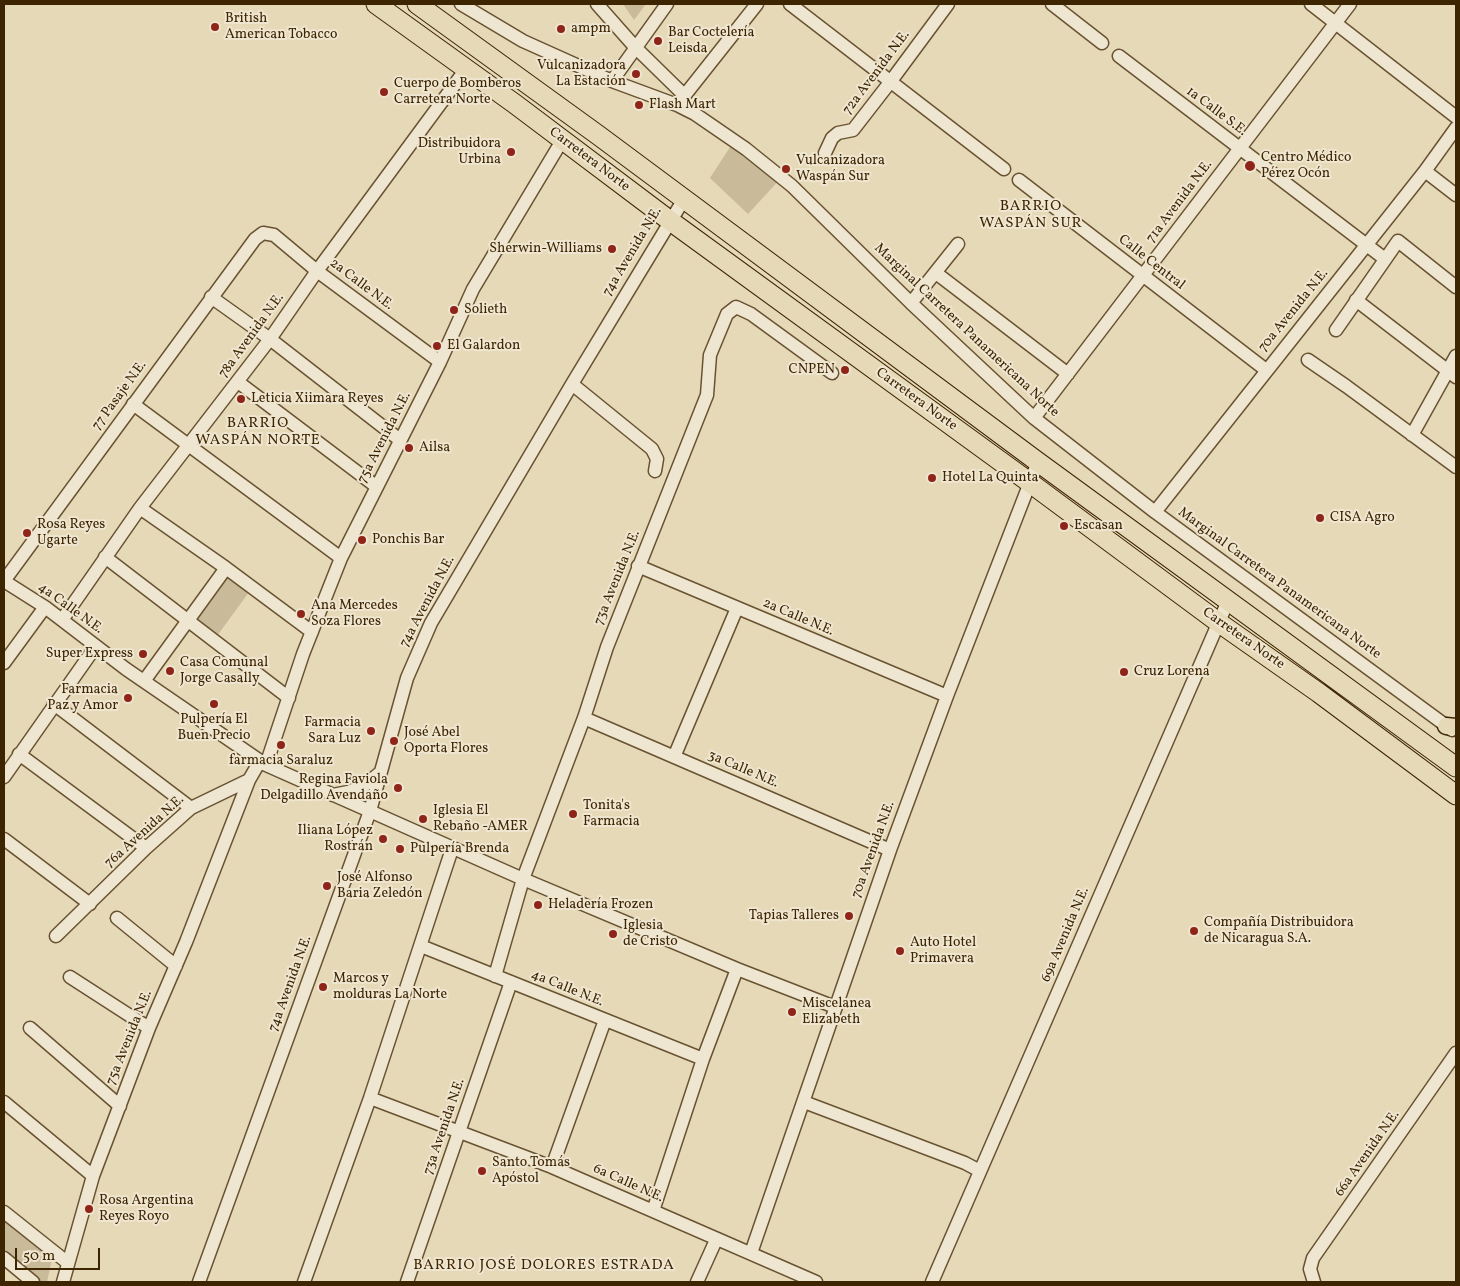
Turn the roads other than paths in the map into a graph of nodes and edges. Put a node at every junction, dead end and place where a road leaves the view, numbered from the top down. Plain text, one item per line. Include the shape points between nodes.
1 (376, 4) edge
2 (417, 4) edge
3 (461, 4) edge
4 (598, 4) edge
5 (667, 4) edge
6 (757, 4) edge
7 (790, 4) edge
8 (948, 4) edge
9 (1052, 4) edge
10 (1311, 4) edge
11 (1350, 4) edge
12 (1335, 23) junction
13 (1102, 43) dead end
14 (635, 47) junction
15 (1119, 56) dead end
16 (466, 69) junction
17 (612, 81) junction
18 (891, 81) junction
19 (680, 100) junction
20 (1456, 117) edge
21 (1456, 128) edge
22 (563, 139) junction
23 (1239, 148) junction
24 (825, 152) dead end
25 (1004, 168) dead end
26 (1425, 170) junction
27 (1019, 180) dead end
28 (1456, 195) edge
29 (684, 198) junction
30 (669, 220) junction
31 (263, 233) joint
32 (958, 244) dead end
33 (1366, 245) junction
34 (1385, 259) junction
35 (317, 271) junction
36 (936, 273) junction
37 (1143, 276) junction
38 (1456, 287) edge
39 (211, 298) junction
40 (1356, 300) junction
41 (910, 302) junction
42 (1336, 330) dead end
43 (270, 339) junction
44 (1456, 356) edge
45 (1308, 360) dead end
46 (440, 362) junction
47 (1266, 370) junction
48 (832, 373) dead end
49 (1068, 374) junction
50 (1452, 375) edge
51 (238, 382) junction
52 (572, 384) junction
53 (133, 404) junction
54 (1034, 418) junction
55 (1412, 435) junction
56 (400, 440) junction
57 (189, 444) junction
58 (1038, 462) junction
59 (1456, 467) edge
60 (655, 470) dead end
61 (1030, 482) junction
62 (377, 487) junction
63 (140, 508) junction
64 (1155, 512) junction
65 (105, 557) junction
66 (341, 558) junction
67 (638, 566) junction
68 (226, 568) junction
69 (4, 581) edge
70 (1228, 601) junction
71 (45, 607) junction
72 (737, 608) junction
73 (62, 620) junction
74 (188, 621) junction
75 (1218, 622) junction
76 (312, 632) junction
77 (96, 646) junction
78 (4, 663) edge
79 (144, 681) junction
80 (1319, 693) junction
81 (946, 696) junction
82 (289, 698) junction
83 (54, 704) junction
84 (584, 718) junction
85 (1453, 728) edge
86 (19, 754) junction
87 (674, 757) junction
88 (263, 763) junction
89 (1456, 767) edge
90 (381, 772) junction
91 (1456, 775) edge
92 (4, 777) edge
93 (248, 783) junction
94 (333, 795) junction
95 (1456, 795) edge
96 (191, 808) junction
97 (370, 811) junction
98 (4, 840) edge
99 (146, 848) junction
100 (452, 849) junction
101 (890, 850) junction
102 (523, 879) junction
103 (90, 904) junction
104 (118, 918) dead end
105 (56, 936) dead end
106 (420, 946) junction
107 (176, 966) junction
108 (737, 969) junction
109 (495, 976) junction
110 (70, 977) dead end
111 (511, 982) junction
112 (835, 1007) junction
113 (605, 1020) junction
114 (30, 1028) dead end
115 (149, 1028) junction
116 (1456, 1053) edge
117 (703, 1059) junction
118 (370, 1098) junction
119 (4, 1102) edge
120 (804, 1102) junction
121 (120, 1106) junction
122 (460, 1132) junction
123 (552, 1167) junction
124 (980, 1171) junction
125 (93, 1176) junction
126 (653, 1211) junction
127 (4, 1212) edge
128 (716, 1240) junction
129 (751, 1253) junction
130 (4, 1258) edge
131 (68, 1264) junction
132 (1312, 1278) edge
133 (33, 1282) edge
134 (63, 1282) edge
135 (198, 1282) edge
136 (304, 1282) edge
137 (407, 1282) edge
138 (697, 1282) edge
139 (816, 1282) edge
140 (932, 1282) edge

1 - 16 highway, Carretera Norte
2 - 29 highway, Carretera Norte
3 - 17 street, Marginal Carretera Panamericana Norte via 523,41
4 - 14 street
5 - 14 street
6 - 19 street
7 - 18 street
8 - 18 street, 72a Avenida N.E.
9 - 13 street
10 - 12 street
11 - 12 street, 71a Avenida N.E.
12 - 20 street
12 - 23 street, 71a Avenida N.E.
14 - 17 street
14 - 19 street
15 - 23 street, 1a Calle S.E.
16 - 22 highway, Carretera Norte
16 - 35 street, 78a Avenida N.E.
17 - 19 street, Marginal Carretera Panamericana Norte
18 - 24 street, 72a Avenida N.E. via 853,130 838,133
18 - 25 street
19 - 41 street, Marginal Carretera Panamericana Norte via 694,114 789,183
21 - 26 street, 70a Avenida N.E.
22 - 30 highway, Carretera Norte
22 - 46 street, 75a Avenida N.E. via 473,289
23 - 33 street, 1a Calle S.E.
23 - 37 street, 71a Avenida N.E.
26 - 28 street
26 - 33 street, 70a Avenida N.E.
27 - 37 street, Calle Central
29 - 30 street, 74a Avenida N.E.
29 - 58 highway, Carretera Norte
30 - 52 street, 74a Avenida N.E.
30 - 61 highway, Carretera Norte
31 - 35 street, 2a Calle N.E. via 274,236
31 - 39 street, 77 Pasaje N.E. via 254,239
32 - 36 street
33 - 34 street, 1a Calle S.E.
33 - 47 street, 70a Avenida N.E.
34 - 38 street via 1398,241
34 - 40 street
35 - 43 street, 78a Avenida N.E.
35 - 46 street, 2a Calle N.E.
36 - 41 street
36 - 49 street
37 - 47 street, Calle Central
37 - 49 street, 71a Avenida N.E.
39 - 43 street
39 - 53 street, 77 Pasaje N.E.
40 - 42 street
40 - 50 street
41 - 54 street, Marginal Carretera Panamericana Norte
43 - 51 street, 78a Avenida N.E.
43 - 56 street
44 - 50 street
45 - 55 street
46 - 56 street, 75a Avenida N.E.
47 - 64 street, 70a Avenida N.E.
48 - 67 street, 73a Avenida N.E. via 751,314 736,307 727,314 710,355 706,395
49 - 54 street, 71a Avenida N.E.
50 - 55 street
51 - 57 street, 78a Avenida N.E.
51 - 62 street
52 - 60 street via 652,449 657,460
52 - 90 street, 74a Avenida N.E. via 431,623 406,678
53 - 57 street
53 - 69 street, 77 Pasaje N.E.
54 - 64 street, Marginal Carretera Panamericana Norte
55 - 59 street
56 - 62 street, 75a Avenida N.E.
57 - 63 street, 78a Avenida N.E.
57 - 66 street
58 - 61 street, 70a Avenida N.E.
58 - 70 highway, Carretera Norte
61 - 75 highway, Carretera Norte
61 - 81 street, 70a Avenida N.E.
62 - 66 street, 75a Avenida N.E.
63 - 65 street, 78a Avenida N.E.
63 - 68 street
64 - 85 street, Marginal Carretera Panamericana Norte
65 - 73 street, 78a Avenida N.E.
65 - 74 street
66 - 76 street, 75a Avenida N.E.
67 - 72 street, 2a Calle N.E.
67 - 84 street, 73a Avenida N.E.
68 - 74 street
68 - 76 street
69 - 71 street, 4a Calle N.E.
70 - 75 street, 69a Avenida N.E.
70 - 89 highway, Carretera Norte
71 - 73 street, 4a Calle N.E.
71 - 78 street
72 - 81 street, 2a Calle N.E.
72 - 87 street
73 - 77 street, 4a Calle N.E.
74 - 79 street
74 - 82 street
75 - 80 highway, Carretera Norte
75 - 124 street, 69a Avenida N.E.
76 - 82 street, 75a Avenida N.E.
77 - 79 street, 4a Calle N.E.
77 - 83 street
79 - 88 street, 4a Calle N.E.
80 - 91 highway via 1377,718
80 - 95 highway, Carretera Norte
81 - 101 street, 70a Avenida N.E.
82 - 88 street, 75a Avenida N.E.
83 - 86 street
83 - 96 street
84 - 87 street, 3a Calle N.E.
84 - 102 street, 73a Avenida N.E.
86 - 92 street
86 - 99 street
87 - 101 street, 3a Calle N.E.
88 - 93 street
88 - 94 street, 4a Calle N.E.
90 - 94 street via 365,785
90 - 97 street, 74a Avenida N.E.
93 - 96 street, 76a Avenida N.E.
93 - 107 street, 75a Avenida N.E.
94 - 97 street, 4a Calle N.E.
96 - 99 street, 76a Avenida N.E.
97 - 100 street, 4a Calle N.E.
97 - 135 street, 74a Avenida N.E.
98 - 103 street
99 - 103 street, 76a Avenida N.E.
100 - 102 street, 4a Calle N.E.
100 - 106 street
101 - 112 street, 70a Avenida N.E.
102 - 108 street, 4a Calle N.E.
102 - 109 street, 73a Avenida N.E.
103 - 105 street, 76a Avenida N.E.
104 - 107 street
106 - 109 street, 4a Calle N.E.
106 - 118 street
107 - 115 street, 75a Avenida N.E.
108 - 112 street, 4a Calle N.E.
108 - 117 street
109 - 111 street, 4a Calle N.E.
110 - 115 street
111 - 113 street, 4a Calle N.E.
111 - 122 street, 73a Avenida N.E.
112 - 120 street, 70a Avenida N.E.
113 - 117 street, 4a Calle N.E.
113 - 123 street
114 - 121 street
115 - 121 street, 75a Avenida N.E.
116 - 132 street, 66a Avenida N.E. via 1313,1258
117 - 126 street
118 - 122 street, 6a Calle N.E.
118 - 136 street
119 - 125 street
120 - 124 street
120 - 129 street, 70a Avenida N.E.
121 - 125 street, 75a Avenida N.E.
122 - 123 street, 6a Calle N.E.
122 - 137 street, 73a Avenida N.E.
123 - 126 street, 6a Calle N.E.
124 - 140 street, 69a Avenida N.E.
125 - 131 street, 75a Avenida N.E.
126 - 128 street, 6a Calle N.E.
127 - 131 street
128 - 129 street, 6a Calle N.E.
128 - 138 street
129 - 139 street, 6a Calle N.E.
130 - 133 street
131 - 134 street, 75a Avenida N.E.

